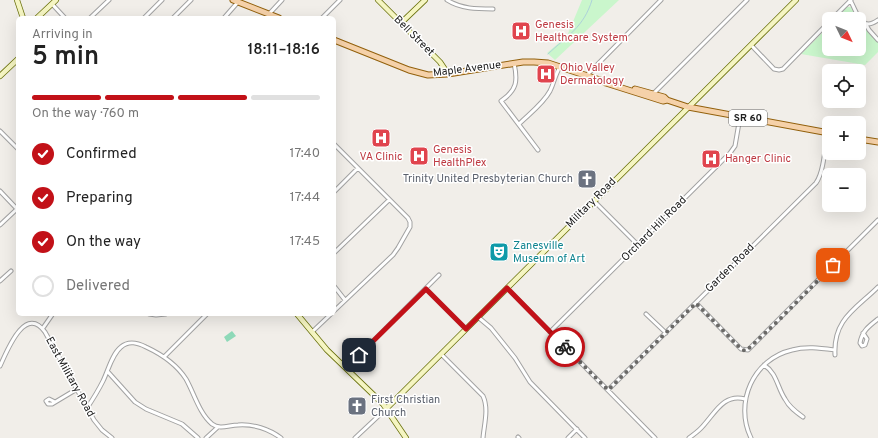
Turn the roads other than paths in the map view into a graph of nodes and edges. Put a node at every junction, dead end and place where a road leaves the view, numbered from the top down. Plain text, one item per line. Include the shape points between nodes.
1 (17, 0) edge
2 (56, 0) edge
3 (109, 0) edge
4 (162, 0) edge
5 (191, 0) edge
6 (233, 0) edge
7 (282, 0) edge
8 (340, 0) edge
9 (378, 0) edge
10 (425, 0) edge
11 (448, 0) edge
12 (661, 0) edge
13 (747, 0) edge
14 (796, 0) edge
15 (850, 0) edge
16 (238, 2) junction
17 (52, 4) junction
18 (492, 9) dead end
19 (839, 12) edge
20 (855, 12) edge
21 (269, 14) junction
22 (22, 16) edge
23 (40, 16) edge
24 (63, 16) edge
25 (92, 16) edge
26 (146, 16) edge
27 (175, 16) edge
28 (226, 16) edge
29 (274, 16) edge
30 (324, 16) edge
31 (878, 20) edge
32 (401, 23) junction
33 (866, 23) edge
34 (866, 25) edge
35 (822, 29) edge
36 (878, 40) edge
37 (336, 41) edge
38 (751, 45) junction
39 (16, 61) edge
40 (514, 63) junction
41 (442, 64) junction
42 (554, 65) junction
43 (560, 67) junction
44 (556, 73) junction
45 (448, 74) junction
46 (435, 75) junction
47 (587, 75) junction
48 (0, 76) edge
49 (603, 80) junction
50 (652, 94) junction
51 (667, 100) junction
52 (688, 107) junction
53 (740, 117) junction
54 (519, 124) junction
55 (0, 131) edge
56 (822, 132) edge
57 (866, 140) edge
58 (878, 142) edge
59 (336, 146) edge
60 (16, 148) edge
61 (538, 150) dead end
62 (823, 160) edge
63 (358, 168) junction
64 (336, 190) edge
65 (0, 191) edge
66 (389, 200) junction
67 (594, 201) junction
68 (16, 208) edge
69 (16, 212) edge
70 (878, 220) edge
71 (0, 225) edge
72 (638, 245) junction
73 (336, 251) edge
74 (11, 271) dead end
75 (439, 275) dead end
76 (0, 281) edge
77 (878, 287) edge
78 (507, 288) junction
79 (336, 289) edge
80 (426, 289) junction
81 (345, 300) junction
82 (696, 303) junction
83 (336, 309) edge
84 (646, 314) dead end
85 (51, 316) edge
86 (205, 316) edge
87 (298, 316) edge
88 (329, 316) edge
89 (478, 317) junction
90 (878, 319) edge
91 (43, 328) junction
92 (466, 329) junction
93 (550, 332) junction
94 (863, 332) dead end
95 (311, 333) junction
96 (666, 333) junction
97 (835, 350) junction
98 (441, 354) junction
99 (835, 355) dead end
100 (164, 357) junction
101 (764, 365) junction
102 (0, 366) edge
103 (346, 368) junction
104 (108, 372) junction
105 (77, 389) junction
106 (608, 390) junction
107 (745, 399) junction
108 (56, 402) dead end
109 (87, 408) junction
110 (387, 408) junction
111 (803, 416) dead end
112 (218, 427) junction
113 (577, 429) junction
114 (112, 438) edge
115 (198, 438) edge
116 (206, 438) edge
117 (281, 438) edge
118 (356, 438) edge
119 (406, 438) edge
120 (483, 438) edge
121 (568, 438) edge
122 (585, 438) edge
123 (655, 438) edge
124 (689, 438) edge
125 (751, 438) edge

1 - 22 street
2 - 17 street
3 - 25 street
4 - 26 street
5 - 27 street
6 - 16 main road
7 - 21 street
8 - 30 street
9 - 32 street, Bell Street
10 - 32 street
11 - 18 street via 471,9
12 - 47 street
13 - 50 street
14 - 38 street, Military Road
15 - 19 street
15 - 20 street
16 - 21 main road
16 - 28 street
17 - 23 street
17 - 24 street
21 - 29 main road
31 - 33 street
32 - 41 street, Bell Street
34 - 36 street
35 - 38 street via 783,69 774,69
37 - 46 main road, Maple Avenue / SR 60 via 409,70
38 - 52 street, Military Road
39 - 48 street
40 - 42 main road, Maple Avenue / SR 60
40 - 45 main road, Maple Avenue / SR 60
40 - 54 street via 517,79 515,85 510,94 501,101
41 - 45 street, Bell Street
41 - 46 street
42 - 43 main road, Maple Avenue / SR 60
42 - 44 street
43 - 44 street
43 - 47 main road, Maple Avenue / SR 60
44 - 54 street via 546,96
45 - 46 main road, Maple Avenue / SR 60
47 - 49 main road, Maple Avenue / SR 60
49 - 50 main road, Maple Avenue / SR 60
49 - 51 main road, Maple Avenue / SR 60 via 643,95
50 - 51 main road, Maple Avenue / SR 60
51 - 52 main road, Maple Avenue / SR 60
52 - 53 main road, Maple Avenue / SR 60
52 - 67 street, Military Road
53 - 56 main road, Maple Avenue / SR 60
53 - 72 street, Orchard Hill Road via 732,152
54 - 61 street
55 - 60 street
57 - 58 main road
59 - 63 street
62 - 82 street, Garden Road via 816,183
63 - 64 street
63 - 66 street
65 - 68 street
66 - 73 street
66 - 81 street via 408,218 410,227 396,251
67 - 72 street
67 - 78 street, Military Road
69 - 71 street
70 - 82 street via 746,351 741,349
72 - 93 street, Orchard Hill Road
74 - 76 street
75 - 80 street
77 - 97 street via 846,316 838,332
78 - 89 street, Military Road
78 - 93 street
79 - 81 street
80 - 92 street
80 - 103 street
81 - 83 street
82 - 96 street, Garden Road
84 - 96 street
85 - 91 street
86 - 100 street
87 - 95 street
88 - 95 street
89 - 92 street, Military Road
89 - 113 street via 515,358 530,382
90 - 94 street
91 - 102 street, East Military Road via 34,324 22,328
91 - 105 street, East Military Road
92 - 98 street, Military Road
93 - 106 street
95 - 103 street
96 - 106 street, Garden Road
97 - 99 street
97 - 101 street via 793,349 777,355
98 - 110 street, Military Road
98 - 120 street via 483,396 486,411
100 - 104 street via 142,345 129,343 117,351
100 - 112 street via 183,375 207,418
101 - 107 street via 753,378
101 - 111 street via 775,376 785,400
103 - 110 street
104 - 109 street
104 - 115 street via 136,402 146,409 182,424
105 - 108 street
105 - 109 street, East Military Road
106 - 123 street
107 - 124 street via 737,398 723,403 703,427
107 - 125 street via 745,422
109 - 114 street, East Military Road via 98,425
110 - 118 street
110 - 119 street
112 - 116 street
112 - 117 street via 247,425 269,431
113 - 121 street
113 - 122 street

